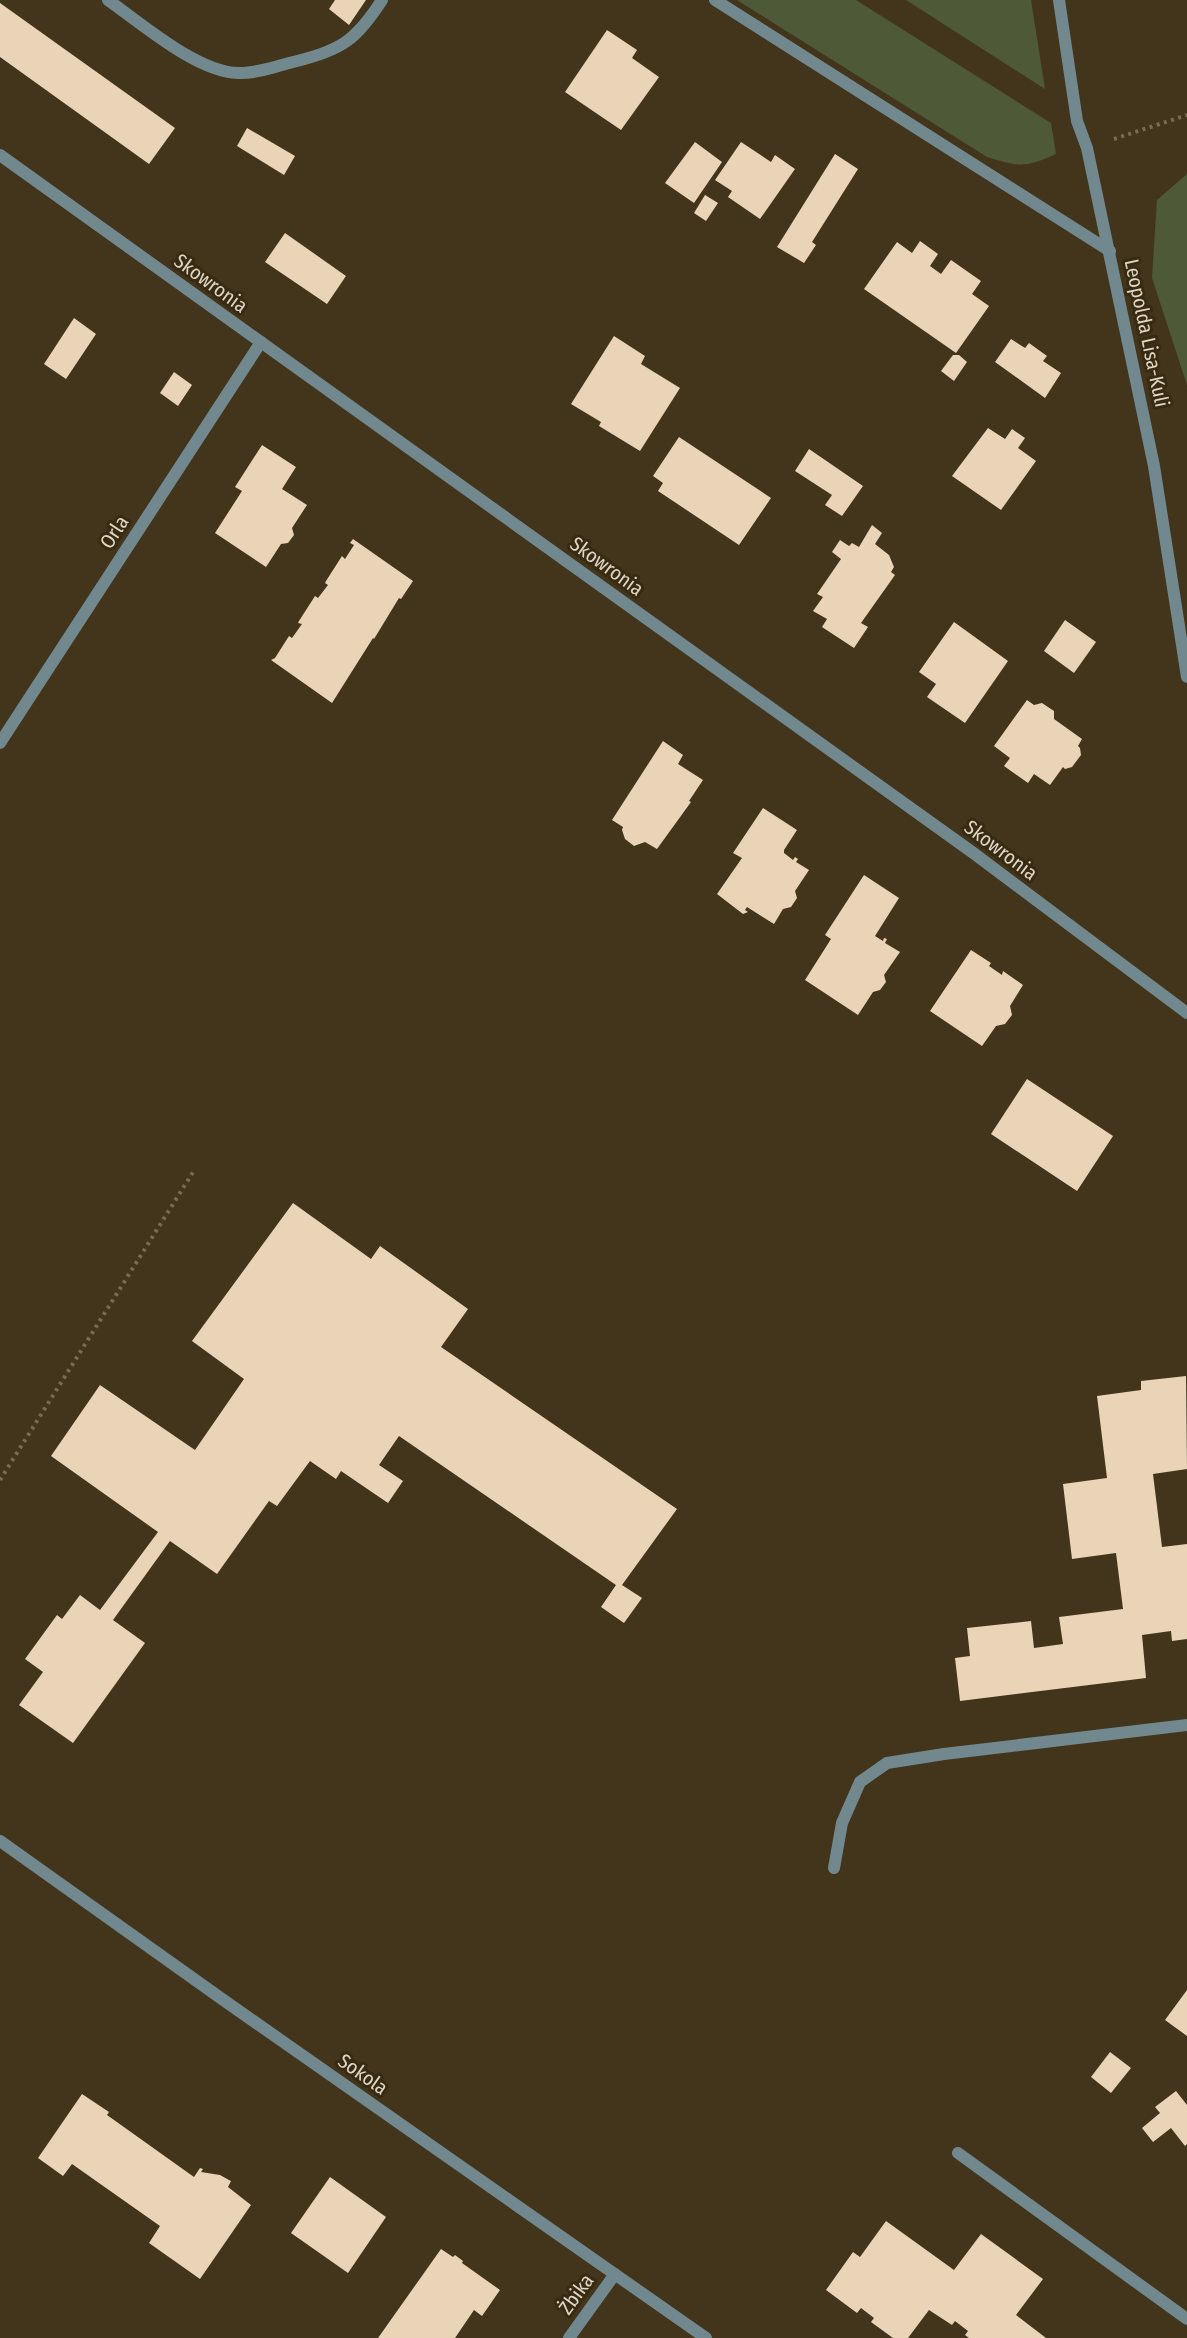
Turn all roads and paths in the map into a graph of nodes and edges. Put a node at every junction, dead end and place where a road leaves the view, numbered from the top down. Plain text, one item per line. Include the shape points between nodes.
1 (108, 0) edge
2 (382, 0) edge
3 (715, 0) edge
4 (1059, 0) edge
5 (1187, 115) edge
6 (1087, 148) junction
7 (0, 155) edge
8 (1110, 251) junction
9 (261, 342) junction
10 (1187, 677) edge
11 (0, 743) edge
12 (1187, 1013) edge
13 (195, 1169) dead end
14 (0, 1480) edge
15 (1187, 1725) edge
16 (0, 1840) edge
17 (834, 1868) dead end
18 (958, 2153) dead end
19 (615, 2274) junction
20 (1187, 2319) edge
21 (569, 2338) edge
22 (706, 2338) edge

1 - 2 street via 183,53 238,74 320,56 345,44 365,26
3 - 8 street
4 - 6 street, Leopolda Lisa-Kuli via 1077,121
5 - 6 path
6 - 8 street, Leopolda Lisa-Kuli
7 - 9 street, Skowronia
8 - 10 street, Leopolda Lisa-Kuli via 1154,466
9 - 11 street, Orla
9 - 12 street, Skowronia via 972,852
13 - 14 path
15 - 17 street via 887,1763 860,1782 842,1823
16 - 19 street, Sokola
18 - 20 street
19 - 21 street, Żbika
19 - 22 street, Sokola

